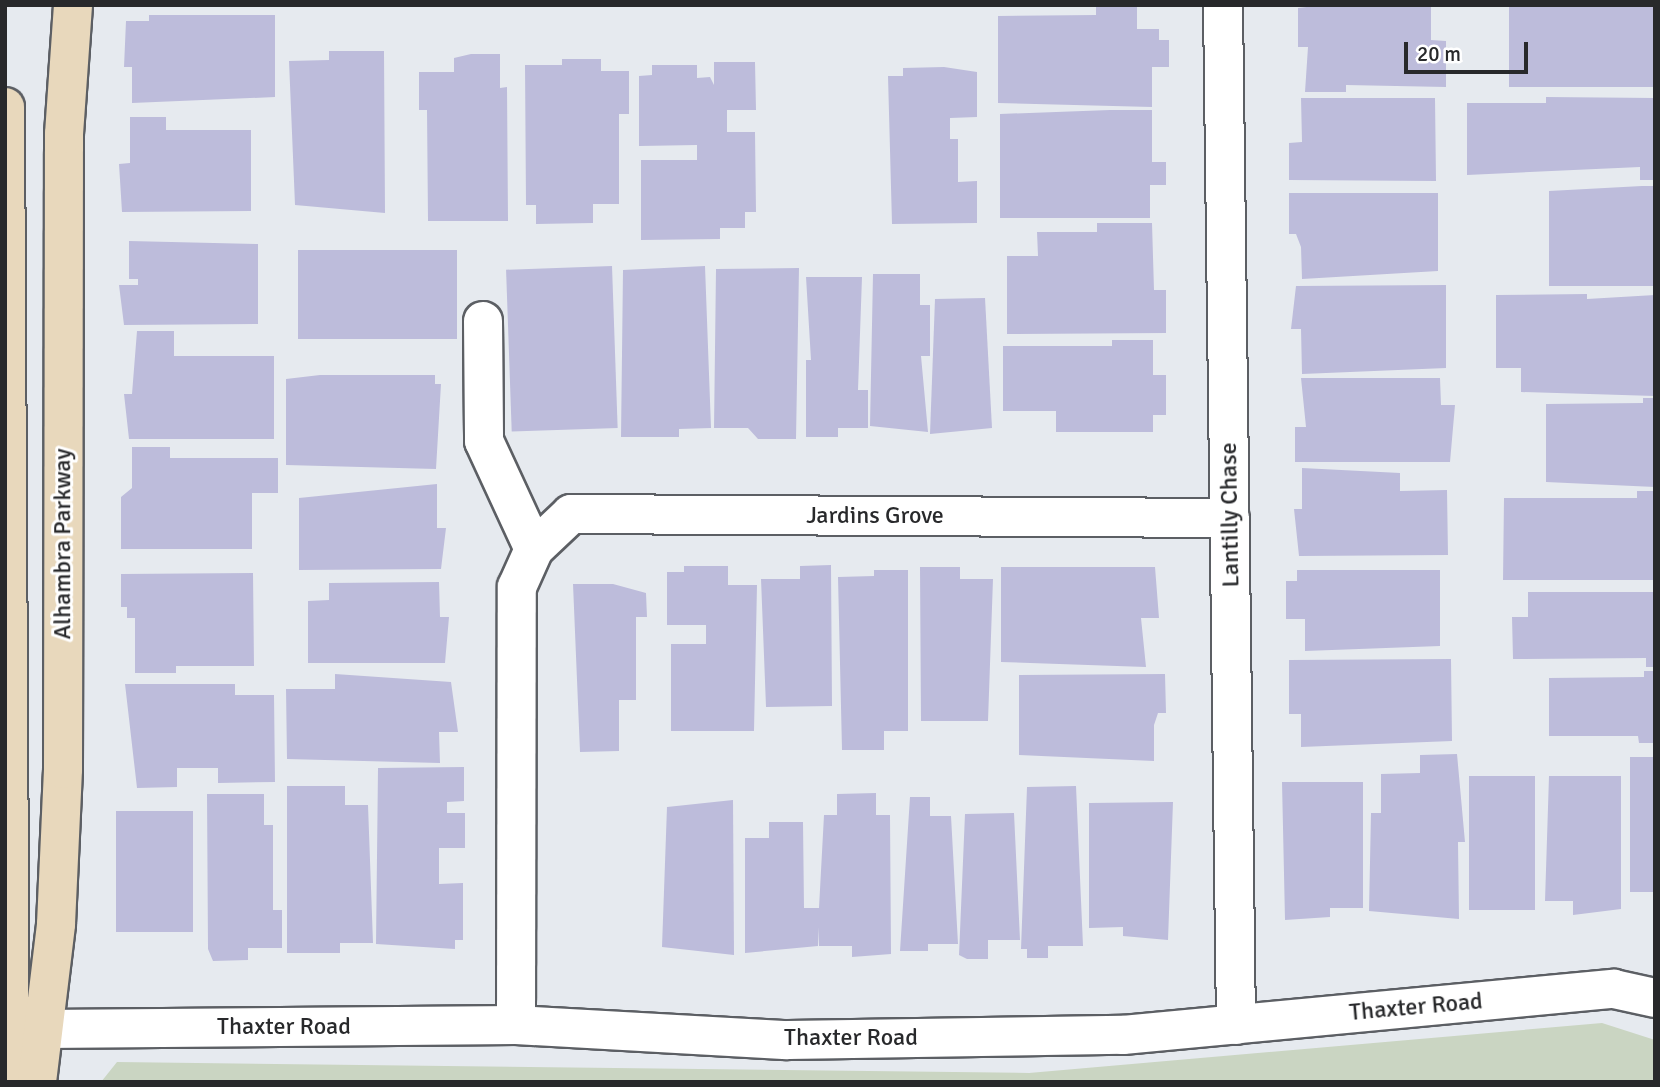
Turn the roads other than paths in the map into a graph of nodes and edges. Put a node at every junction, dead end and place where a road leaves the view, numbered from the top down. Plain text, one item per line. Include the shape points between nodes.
1 (73, 5) edge
2 (1223, 5) edge
3 (5, 107) edge
4 (483, 321) dead end
5 (6, 441) edge
6 (1230, 518) junction
7 (534, 550) junction
8 (7, 914) edge
9 (1655, 998) edge
10 (516, 1025) junction
11 (1236, 1025) junction
12 (44, 1029) junction
13 (10, 1082) edge
14 (37, 1082) edge

1 - 12 street, Alhambra Parkway via 64,134 63,769
2 - 6 street, Lantilly Chase
3 - 5 street
4 - 7 street via 484,441
5 - 8 street
6 - 7 street, Jardins Grove via 571,514
6 - 11 street, Lantilly Chase
7 - 10 street, Jardins Grove via 517,587
8 - 13 street
9 - 11 street, Thaxter Road via 1614,989
10 - 11 street, Thaxter Road via 788,1040 1123,1035
10 - 12 street, Thaxter Road
12 - 14 street, Alhambra Parkway

